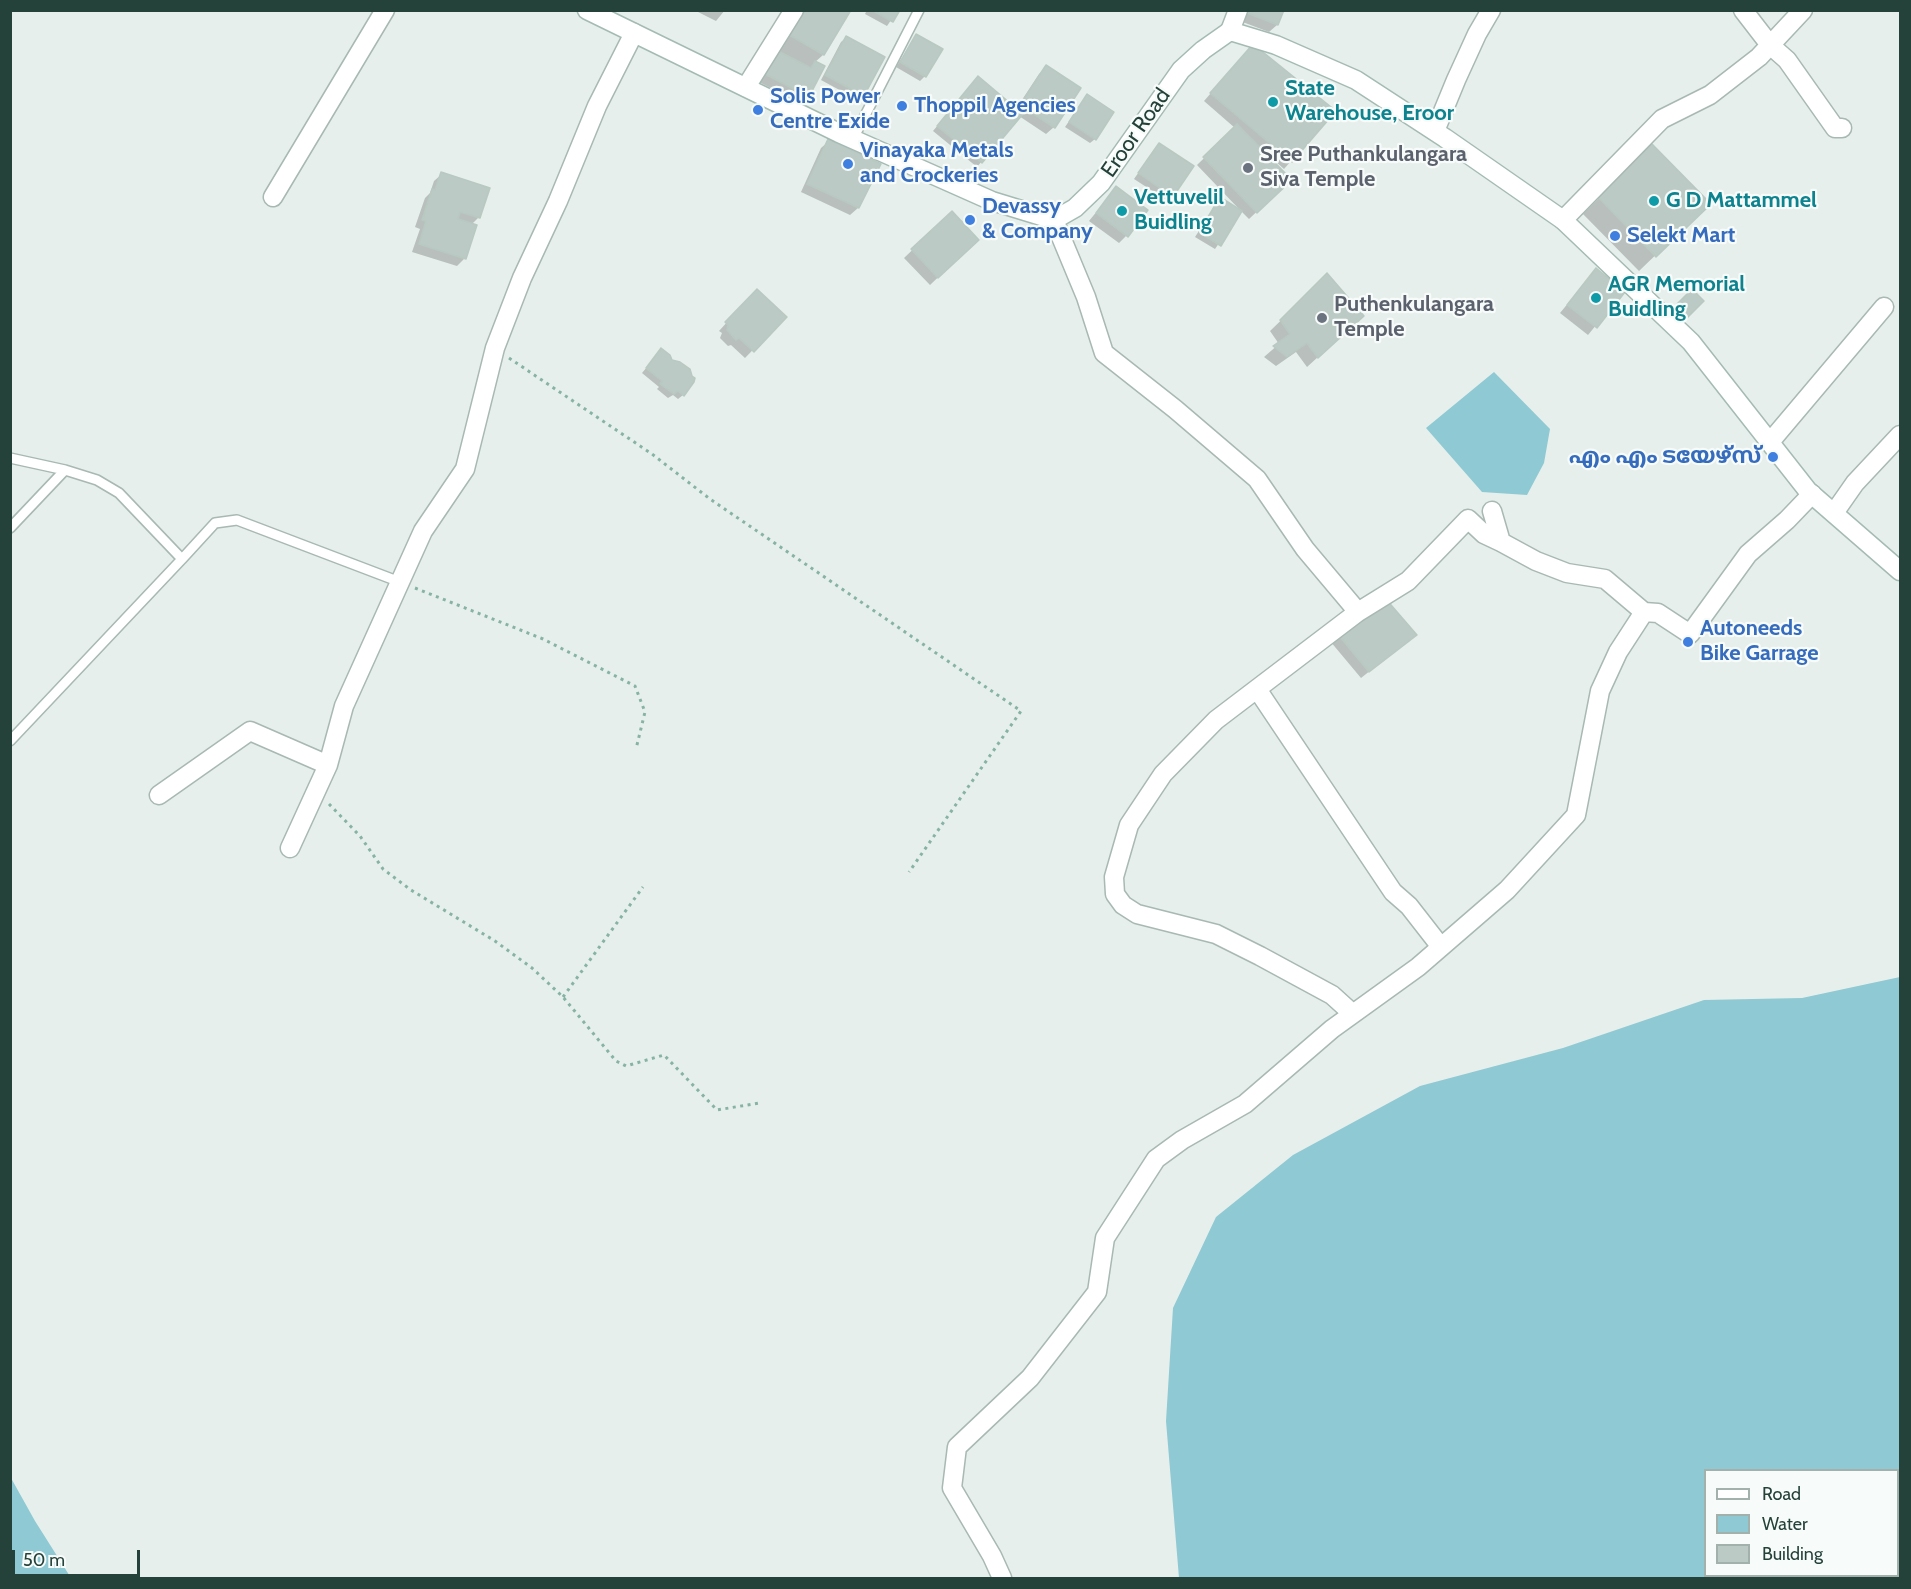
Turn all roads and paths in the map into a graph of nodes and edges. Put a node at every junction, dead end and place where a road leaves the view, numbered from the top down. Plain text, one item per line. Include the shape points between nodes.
1 (385, 10) edge
2 (587, 10) edge
3 (794, 10) edge
4 (919, 10) edge
5 (1238, 10) edge
6 (1491, 10) edge
7 (1743, 10) edge
8 (1803, 10) edge
9 (1230, 31) junction
10 (634, 33) junction
11 (1770, 45) junction
12 (746, 87) junction
13 (1842, 128) dead end
14 (1440, 134) junction
15 (853, 139) junction
16 (273, 197) dead end
17 (1054, 220) junction
18 (1563, 220) junction
19 (1884, 308) dead end
20 (495, 348) junction
21 (1900, 435) edge
22 (1770, 442) junction
23 (10, 458) edge
24 (65, 470) junction
25 (1812, 494) junction
26 (1492, 511) dead end
27 (1834, 513) junction
28 (10, 528) edge
29 (1501, 542) junction
30 (182, 559) junction
31 (1900, 571) edge
32 (400, 582) junction
33 (1358, 612) junction
34 (1644, 612) junction
35 (1257, 689) junction
36 (10, 741) edge
37 (636, 749) dead end
38 (328, 765) junction
39 (316, 791) junction
40 (159, 795) dead end
41 (290, 848) dead end
42 (909, 872) dead end
43 (643, 887) dead end
44 (1441, 947) junction
45 (563, 997) junction
46 (1353, 1014) junction
47 (759, 1102) dead end
48 (1002, 1578) edge

1 - 16 street
2 - 10 street
3 - 12 street
4 - 15 lane
5 - 9 street
6 - 14 street via 1464,62
7 - 11 street
8 - 11 street
9 - 14 street via 1276,45 1356,80
9 - 17 street, Eroor Road via 1181,69 1101,183 1075,208
10 - 12 street
10 - 20 street via 597,106
11 - 13 street via 1787,60 1835,128
11 - 18 street via 1710,95 1662,118
12 - 15 street
14 - 18 street
15 - 17 street via 992,201
17 - 33 street via 1104,353 1257,479 1305,549
18 - 22 street via 1691,342
19 - 22 street
20 - 32 street via 465,469 423,531
20 - 42 path via 1021,711
21 - 27 street via 1855,483
22 - 25 street
23 - 24 lane
24 - 28 lane
24 - 30 lane via 97,480 119,493
25 - 27 street
25 - 34 street via 1748,554 1690,634 1658,613
26 - 29 street
27 - 31 street
29 - 33 street via 1484,534 1468,519 1408,581
29 - 34 street via 1567,573 1605,579
30 - 32 lane via 215,523 237,519
30 - 36 lane
32 - 37 path via 543,639 635,686 645,712
32 - 38 street via 344,706
33 - 35 street
34 - 44 street via 1618,652 1600,691 1576,815 1507,890
35 - 44 street via 1393,892
35 - 46 street via 1216,720 1163,774 1130,825 1114,877 1115,894 1137,914 1216,934 1260,956 1332,995
38 - 39 street
38 - 40 street via 250,731
39 - 41 street
39 - 45 path via 360,836 383,869 495,941
43 - 45 path
44 - 46 street
45 - 47 path via 616,1061 626,1066 664,1055 717,1110
46 - 48 street via 1245,1104 1182,1140 1156,1160 1105,1238 1096,1292 1030,1378 957,1447 952,1488

